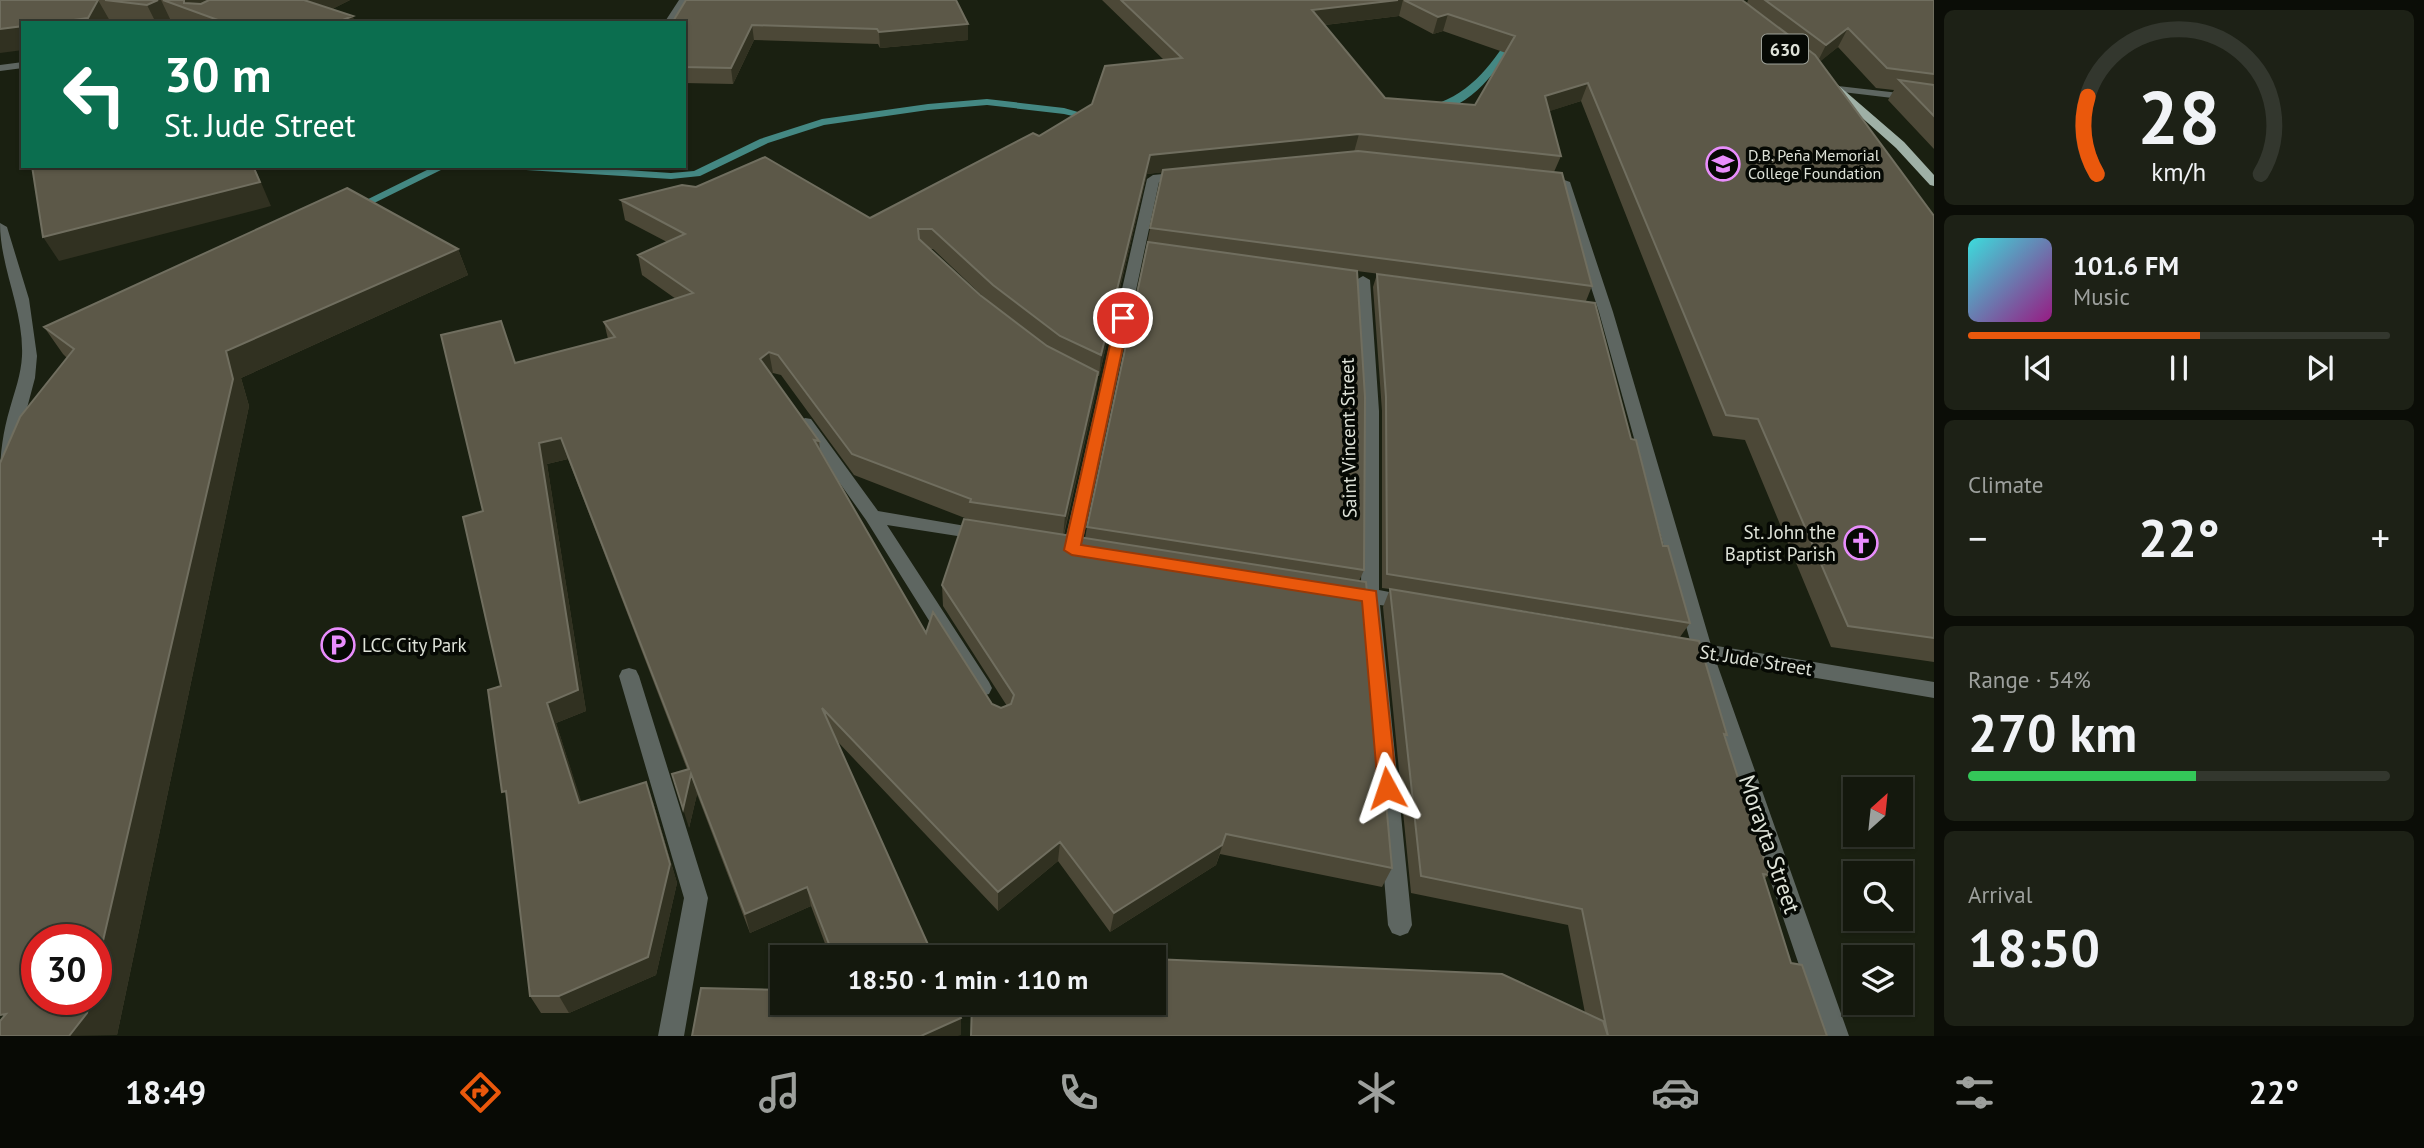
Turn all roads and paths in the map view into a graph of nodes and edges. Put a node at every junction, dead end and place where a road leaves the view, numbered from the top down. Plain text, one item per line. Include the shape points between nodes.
1 (684, 0) edge
2 (669, 21) edge
3 (21, 65) edge
4 (0, 68) edge
5 (1817, 73) edge
6 (1838, 89) junction
7 (1934, 100) edge
8 (1193, 175) edge
9 (1538, 179) edge
10 (1934, 182) edge
11 (0, 227) edge
12 (1363, 280) edge
13 (799, 414) edge
14 (0, 472) edge
15 (872, 516) junction
16 (1006, 538) edge
17 (1072, 549) edge
18 (1329, 589) edge
19 (1370, 596) junction
20 (1428, 605) edge
21 (1676, 647) edge
22 (1703, 652) junction
23 (629, 676) dead end
24 (1934, 690) edge
25 (994, 706) edge
26 (1400, 925) dead end
27 (671, 1036) edge
28 (1836, 1036) edge

1 - 2 street
3 - 4 street
5 - 6 main road, 630
6 - 7 street
6 - 10 main road, 630
8 - 17 street via 1153,179 1144,249 1102,386
9 - 22 street, Morayta Street via 1564,182
11 - 14 street via 23,303 29,347 28,375
12 - 19 street, Saint Vincent Street via 1371,411
13 - 15 street
15 - 16 street
15 - 25 street
18 - 19 street
19 - 20 street
19 - 26 street, Saint Vincent Street
21 - 22 street, St. Jude Street
22 - 24 street, St. Jude Street
22 - 28 street, Morayta Street
23 - 27 street via 696,898

